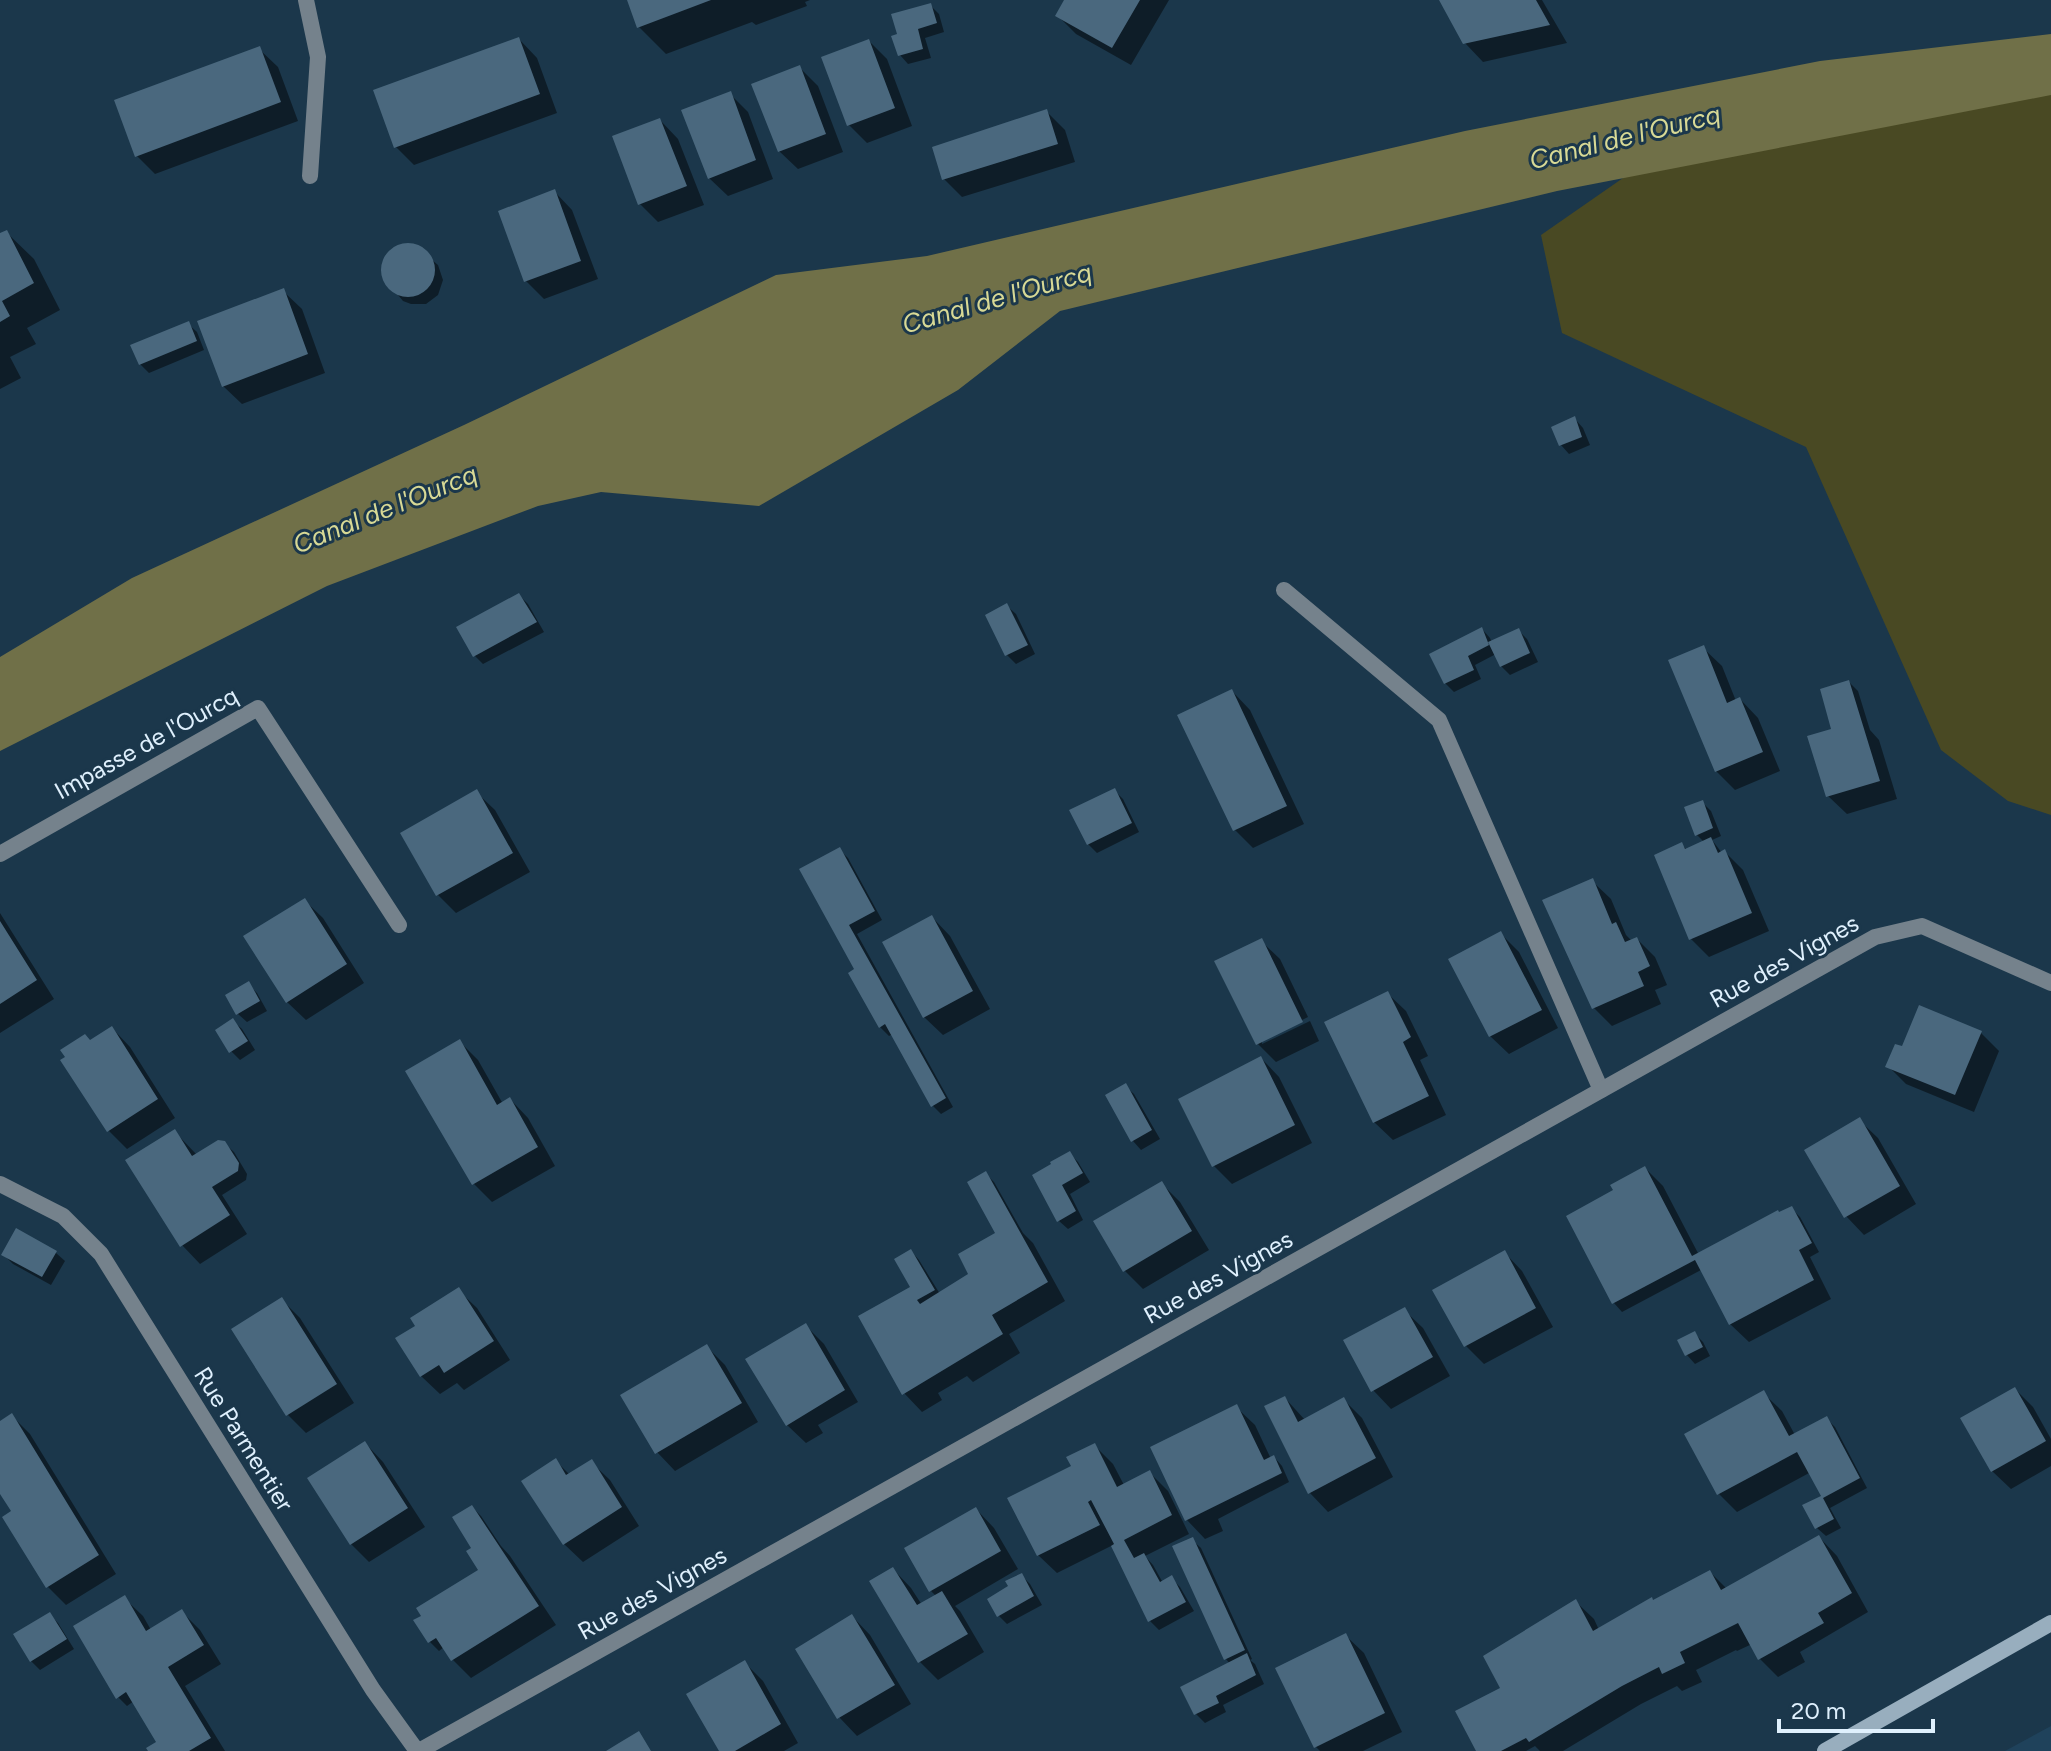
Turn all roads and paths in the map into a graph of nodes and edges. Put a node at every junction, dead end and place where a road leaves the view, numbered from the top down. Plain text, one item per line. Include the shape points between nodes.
1 (306, 0) edge
2 (310, 176) dead end
3 (1284, 590) dead end
4 (0, 854) edge
5 (399, 925) dead end
6 (2051, 983) edge
7 (1601, 1090) junction
8 (0, 1184) edge
9 (2051, 1623) edge
10 (418, 1751) edge
11 (1825, 1751) edge

1 - 2 street via 318,57
3 - 7 street via 1439,720
4 - 5 street, Impasse de l'Ourcq via 258,708
6 - 7 street, Rue des Vignes via 1922,926 1891,933 1875,937
7 - 10 street, Rue des Vignes
8 - 10 street, Rue Parmentier via 63,1216 101,1254 373,1690
9 - 11 street

